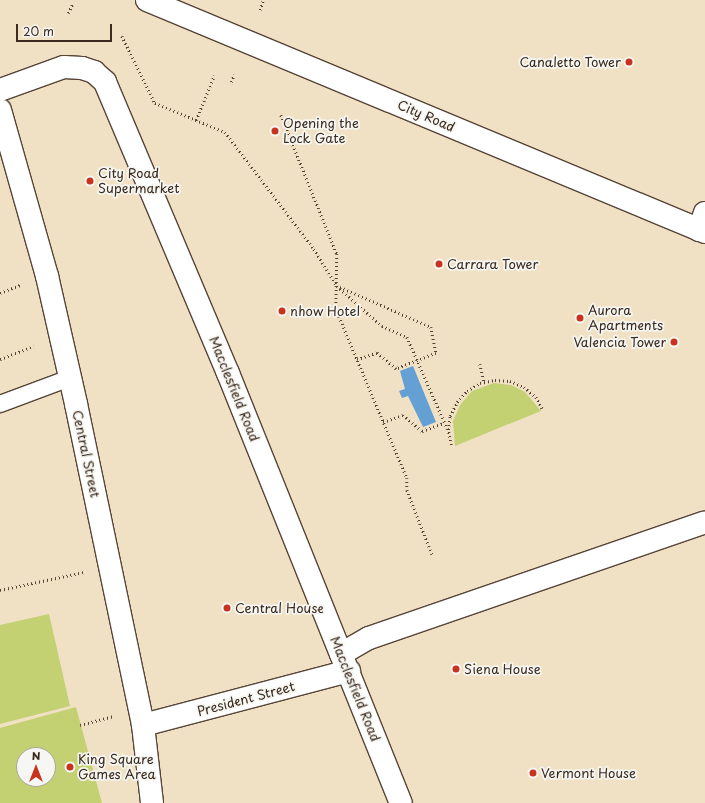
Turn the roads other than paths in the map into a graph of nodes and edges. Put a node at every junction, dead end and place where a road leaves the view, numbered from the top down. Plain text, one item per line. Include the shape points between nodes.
1 (147, 0) edge
2 (0, 90) edge
3 (0, 110) edge
4 (703, 225) edge
5 (70, 378) junction
6 (0, 404) edge
7 (705, 522) edge
8 (345, 662) junction
9 (141, 717) junction
10 (152, 803) edge
11 (401, 803) edge

1 - 4 main road, City Road
2 - 8 main road, Macclesfield Road via 64,66 94,72 105,82 228,373
3 - 5 main road, Central Street via 29,209
5 - 6 lane
5 - 9 main road, Central Street
7 - 8 main road, President Street via 369,638
8 - 9 main road, President Street
8 - 11 main road, Macclesfield Road
9 - 10 main road, Central Street

